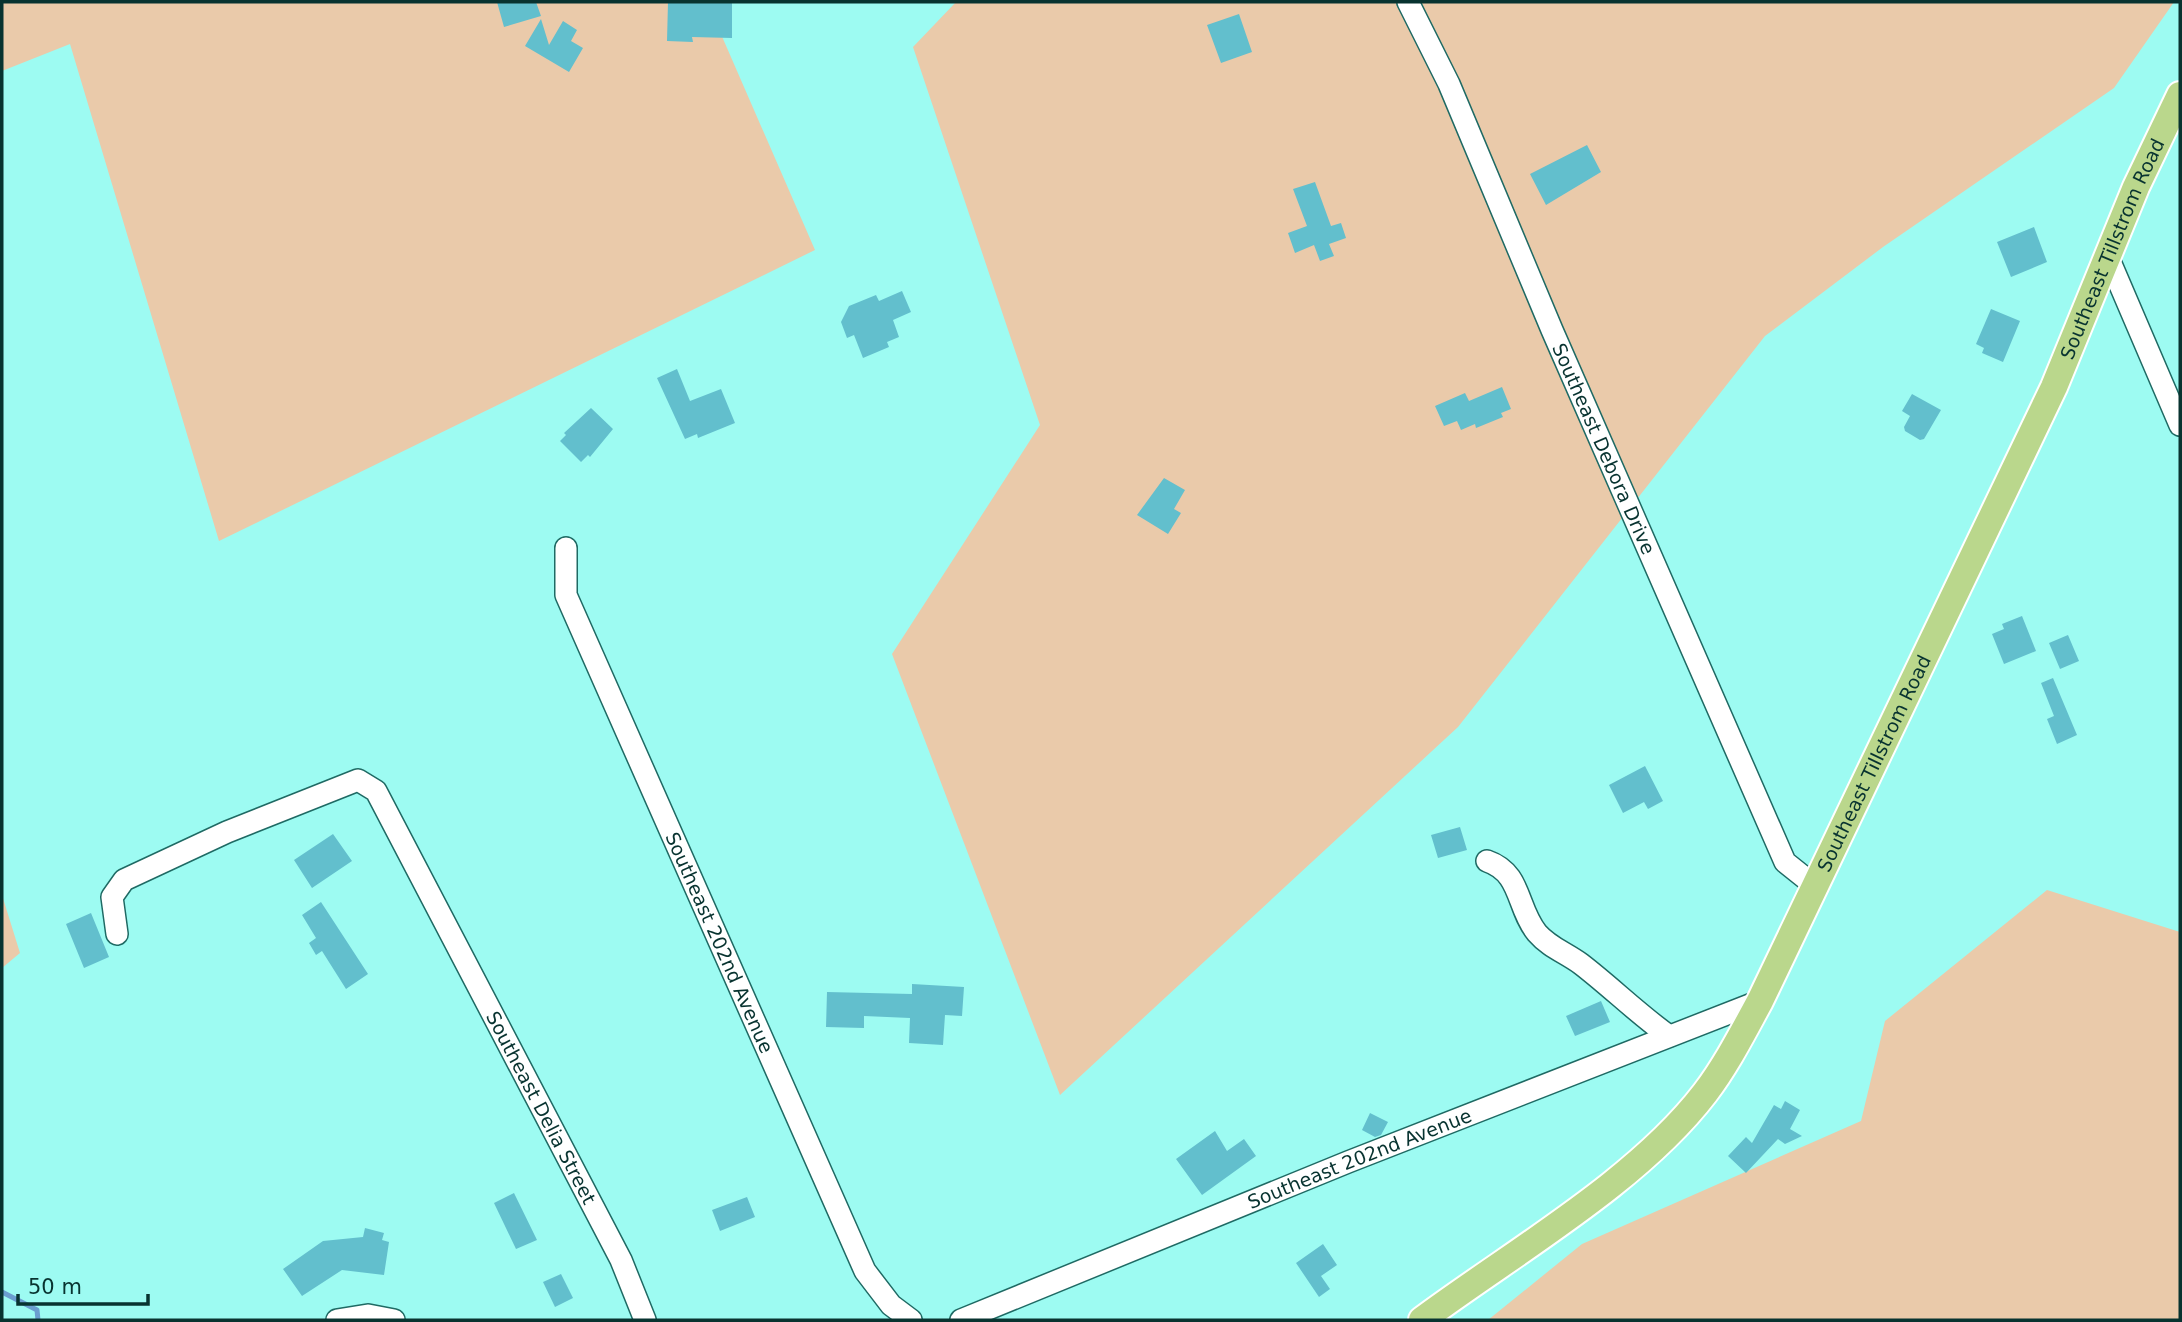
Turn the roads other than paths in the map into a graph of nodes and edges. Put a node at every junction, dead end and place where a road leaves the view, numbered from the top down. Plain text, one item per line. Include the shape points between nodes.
1 (1408, 2) edge
2 (2180, 95) edge
3 (2108, 257) junction
4 (2180, 425) edge
5 (566, 548) dead end
6 (1487, 861) dead end
7 (1815, 886) junction
8 (117, 934) dead end
9 (1760, 1001) junction
10 (1669, 1036) junction
11 (337, 1320) edge
12 (394, 1320) edge
13 (645, 1320) edge
14 (911, 1320) edge
15 (961, 1320) edge
16 (1422, 1320) edge

1 - 7 street, Southeast Debora Drive via 1449,83 1785,862
2 - 3 main road, Southeast Tillstrom Road
3 - 4 street
3 - 7 main road, Southeast Tillstrom Road via 2054,387
5 - 14 street, Southeast 202nd Avenue via 566,595 865,1271 891,1305
6 - 10 street via 1502,866 1510,875 1525,914 1545,942 1580,963
7 - 9 main road, Southeast Tillstrom Road
8 - 13 street, Southeast Delia Street via 112,897 124,880 227,832 358,780 376,791 621,1260
9 - 10 street, Southeast 202nd Avenue
9 - 16 main road, Southeast Tillstrom Road via 1704,1094 1656,1147
10 - 15 street, Southeast 202nd Avenue
11 - 12 street via 368,1315

